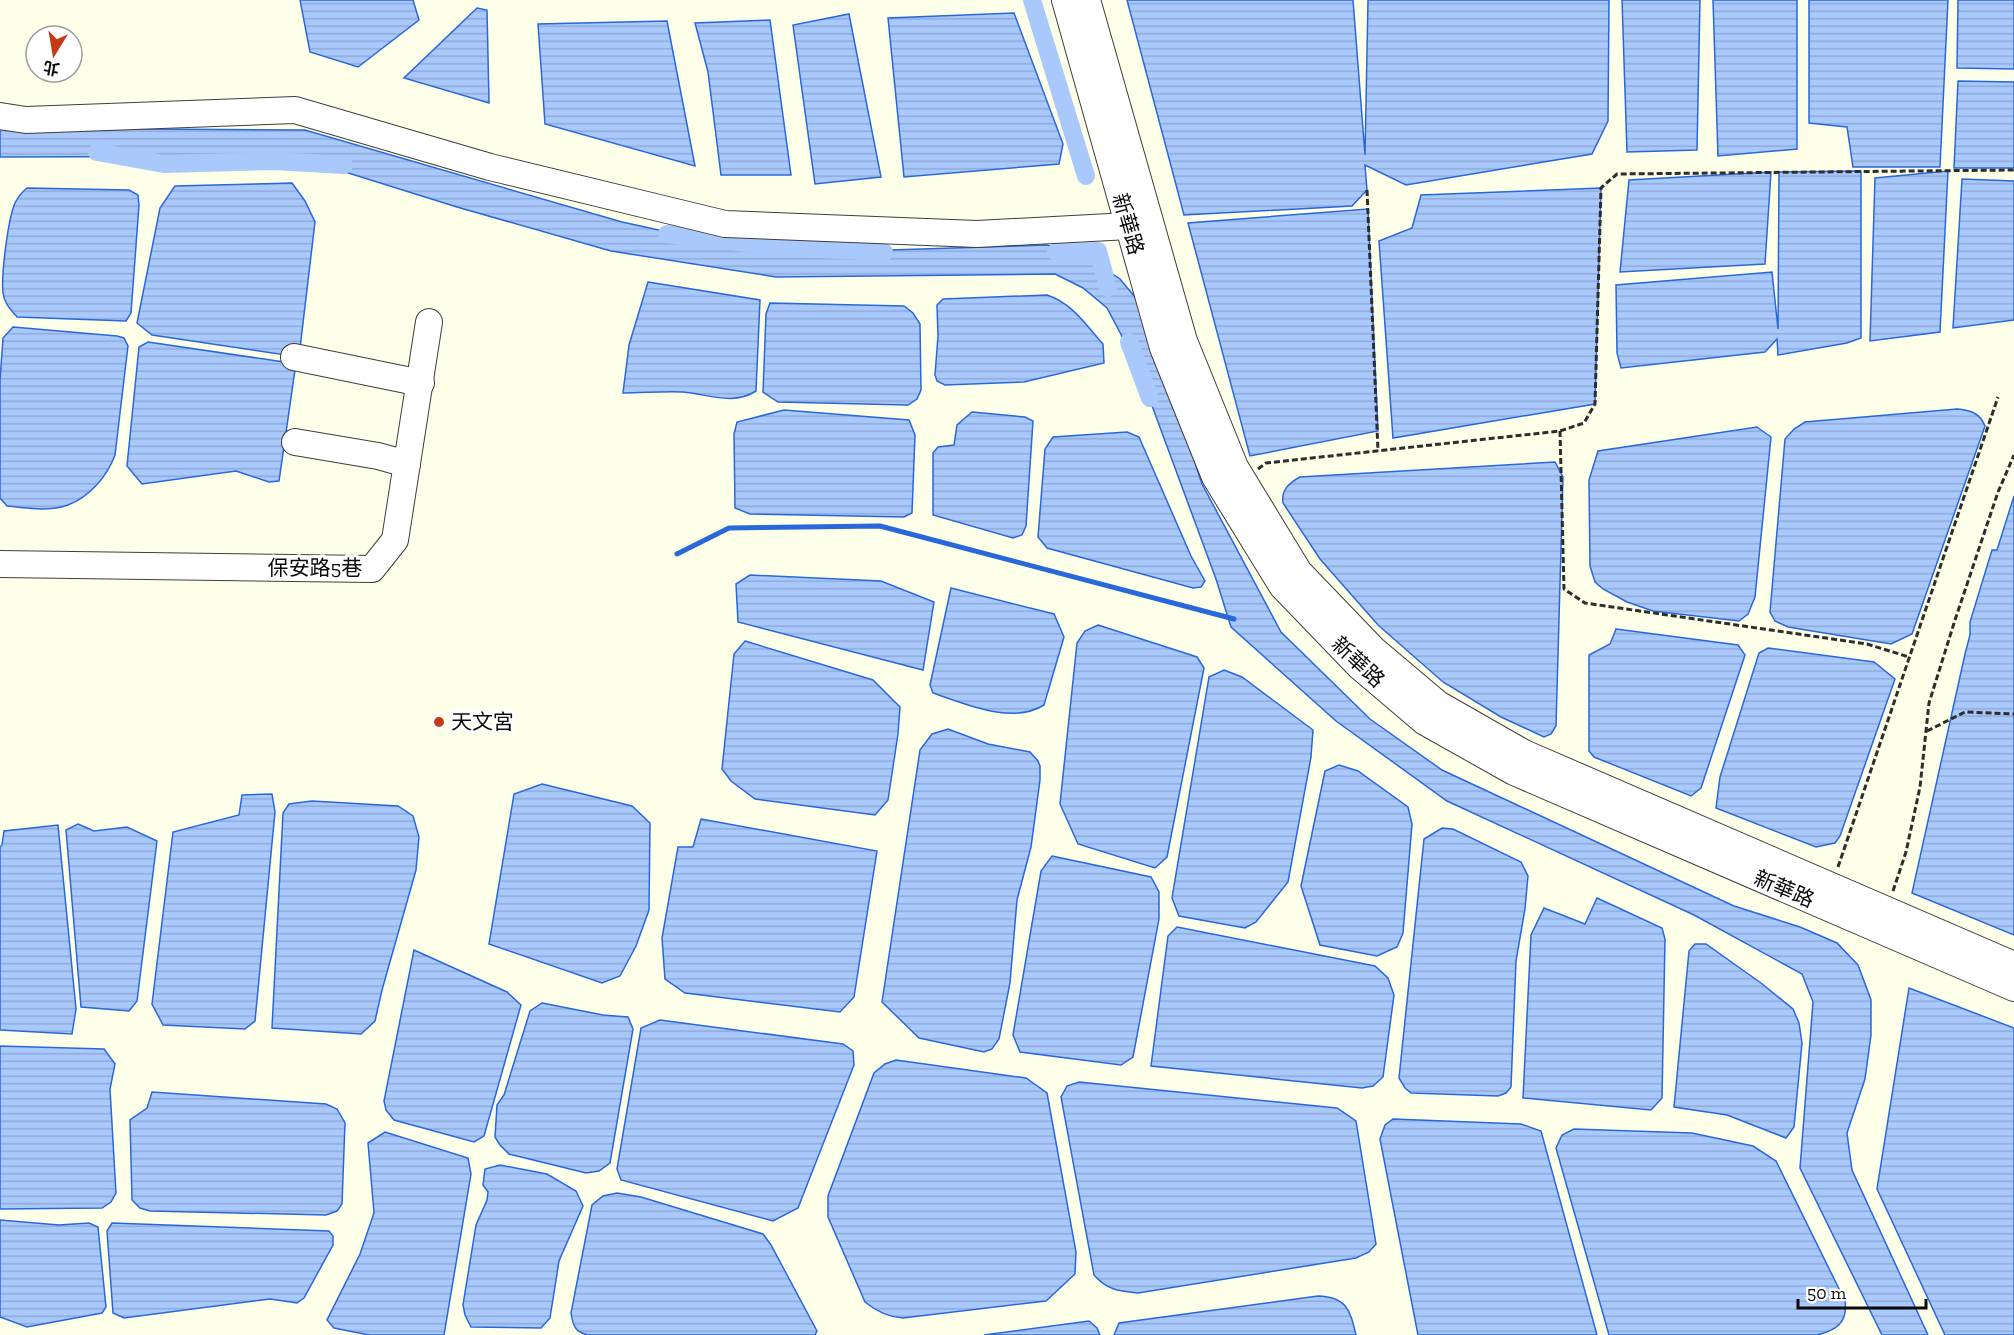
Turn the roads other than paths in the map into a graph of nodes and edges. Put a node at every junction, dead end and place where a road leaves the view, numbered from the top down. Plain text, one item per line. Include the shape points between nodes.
1 (1065, 0) edge
2 (1088, 0) edge
3 (0, 116) edge
4 (1129, 226) junction
5 (429, 321) dead end
6 (294, 357) dead end
7 (421, 383) junction
8 (295, 441) dead end
9 (408, 464) junction
10 (0, 564) edge
11 (2014, 965) edge
12 (2014, 988) edge

1 - 4 street, 新華路
2 - 11 street, 新華路 via 1184,341 1235,467 1299,572 1374,650 1438,704 1524,753
3 - 4 street via 26,120 295,110 490,167 725,224 977,234
4 - 12 street, 新華路 via 1163,348 1215,477 1282,586 1359,666 1425,722 1514,772
5 - 7 street, 保安路5巷
6 - 7 street
7 - 9 street, 保安路5巷
8 - 9 street
9 - 10 street, 保安路5巷 via 395,540 372,569

